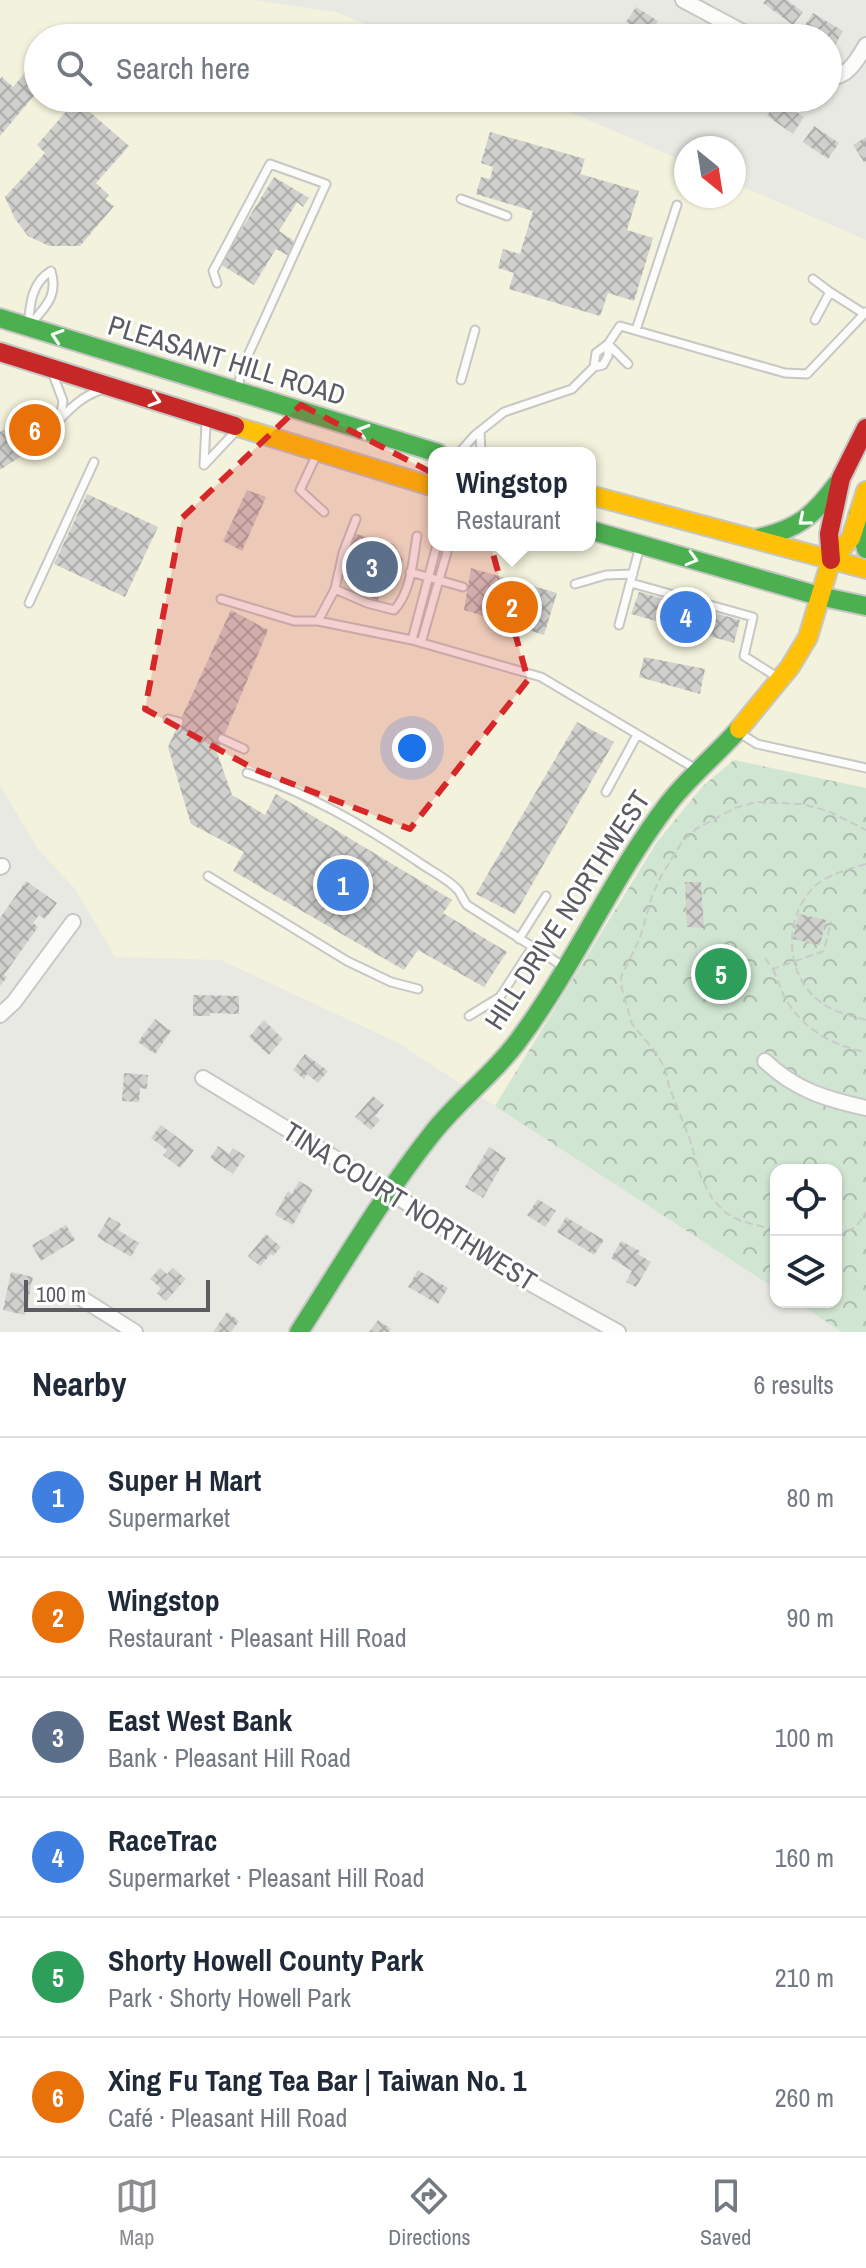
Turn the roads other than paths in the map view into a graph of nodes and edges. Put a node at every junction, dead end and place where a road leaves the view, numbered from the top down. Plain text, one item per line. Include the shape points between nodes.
1 (683, 0) edge
2 (728, 24) edge
3 (866, 45) edge
4 (842, 74) edge
5 (461, 199) dead end
6 (676, 208) edge
7 (507, 216) dead end
8 (813, 279) dead end
9 (217, 283) dead end
10 (830, 292) junction
11 (865, 312) edge
12 (0, 318) edge
13 (815, 320) dead end
14 (28, 327) junction
15 (475, 330) dead end
16 (636, 330) junction
17 (608, 344) junction
18 (0, 352) edge
19 (628, 364) dead end
20 (50, 368) junction
21 (461, 380) dead end
22 (109, 386) junction
23 (238, 393) junction
24 (205, 417) junction
25 (239, 427) junction
26 (866, 428) edge
27 (480, 431) junction
28 (464, 447) edge
29 (481, 447) edge
30 (428, 450) edge
31 (318, 452) junction
32 (94, 462) dead end
33 (841, 478) junction
34 (428, 485) edge
35 (866, 491) edge
36 (596, 497) edge
37 (324, 512) dead end
38 (858, 515) junction
39 (356, 519) dead end
40 (596, 532) edge
41 (417, 536) dead end
42 (753, 539) junction
43 (641, 544) junction
44 (866, 549) edge
45 (436, 551) edge
46 (447, 551) edge
47 (831, 560) junction
48 (866, 569) edge
49 (410, 572) junction
50 (633, 574) junction
51 (429, 577) junction
52 (439, 580) junction
53 (631, 583) junction
54 (575, 584) dead end
55 (463, 587) dead end
56 (335, 589) junction
57 (819, 596) junction
58 (221, 599) dead end
59 (29, 603) dead end
60 (866, 606) edge
61 (318, 621) junction
62 (619, 625) dead end
63 (412, 640) junction
64 (421, 643) junction
65 (780, 679) junction
66 (168, 719) dead end
67 (179, 722) dead end
68 (737, 732) junction
69 (637, 735) junction
70 (222, 739) dead end
71 (244, 749) dead end
72 (866, 768) edge
73 (698, 770) junction
74 (247, 773) dead end
75 (606, 792) dead end
76 (208, 876) dead end
77 (546, 896) dead end
78 (73, 922) dead end
79 (519, 939) junction
80 (532, 948) junction
81 (567, 968) junction
82 (418, 989) dead end
83 (0, 1015) edge
84 (469, 1016) dead end
85 (765, 1061) dead end
86 (203, 1078) dead end
87 (866, 1108) edge
88 (389, 1191) junction
89 (81, 1298) dead end
90 (135, 1332) edge
91 (299, 1332) edge
92 (618, 1332) edge

1 - 2 street
3 - 4 street
5 - 7 lane
6 - 16 lane
8 - 10 lane
9 - 23 lane via 213,271 270,164 326,184 249,353
10 - 11 lane
10 - 13 lane
11 - 16 lane via 807,374 785,373
12 - 14 main road, PLEASANT HILL ROAD
14 - 14 lane via 48,305 55,283 51,271 40,277
23 -> 14 main road, PLEASANT HILL ROAD
15 - 21 lane
16 - 17 lane via 620,326
17 - 19 lane
17 - 27 lane via 603,365 572,389 504,412
18 - 20 main road
20 - 22 main road
20 - 22 lane via 63,401 60,419 74,404
22 -> 24 main road
30 -> 23 main road, PLEASANT HILL ROAD
24 - 25 main road
24 - 25 lane via 204,465
25 - 31 main road
26 - 33 main road
27 - 28 lane
27 - 29 lane
31 - 34 main road
31 - 37 lane via 300,490
32 - 59 lane
33 -> 42 main road via 795,528
33 - 47 main road via 829,534
35 - 38 main road
36 - 42 main road
38 - 44 main road
38 - 47 main road via 851,538
39 - 56 lane
40 - 43 main road
41 - 49 lane
42 - 47 main road
43 - 50 lane
43 -> 57 main road
45 - 51 lane
46 - 52 lane
47 - 48 main road
47 - 57 main road, HILL DRIVE NORTHWEST
49 - 51 lane
49 - 56 lane via 394,610
50 - 53 lane
50 - 54 lane
51 - 52 lane
51 - 63 lane
52 - 55 lane
52 - 64 lane
53 - 62 lane
53 - 65 lane via 753,617 744,656
56 - 61 lane
57 - 60 main road
57 - 65 main road, HILL DRIVE NORTHWEST via 808,637
58 - 61 lane via 294,621
61 - 63 lane
63 - 64 lane
64 - 69 lane via 541,677
65 - 68 main road, HILL DRIVE NORTHWEST
66 - 67 lane
68 - 72 lane via 757,744
68 - 73 main road, HILL DRIVE NORTHWEST
69 - 73 lane
69 - 75 lane
70 - 71 lane
73 - 81 main road, HILL DRIVE NORTHWEST via 600,907
74 - 79 lane via 292,789 402,851 457,889 467,905
76 - 82 lane via 347,961
77 - 79 lane
78 - 83 street
79 - 80 lane
80 - 81 lane
80 - 84 lane via 500,997
81 - 88 main road, HILL DRIVE NORTHWEST via 517,1043 433,1132
85 - 87 street via 805,1091
86 - 88 street, TINA COURT NORTHWEST
88 - 91 main road, HILL DRIVE NORTHWEST
88 - 92 street, TINA COURT NORTHWEST via 508,1271
89 - 90 street

